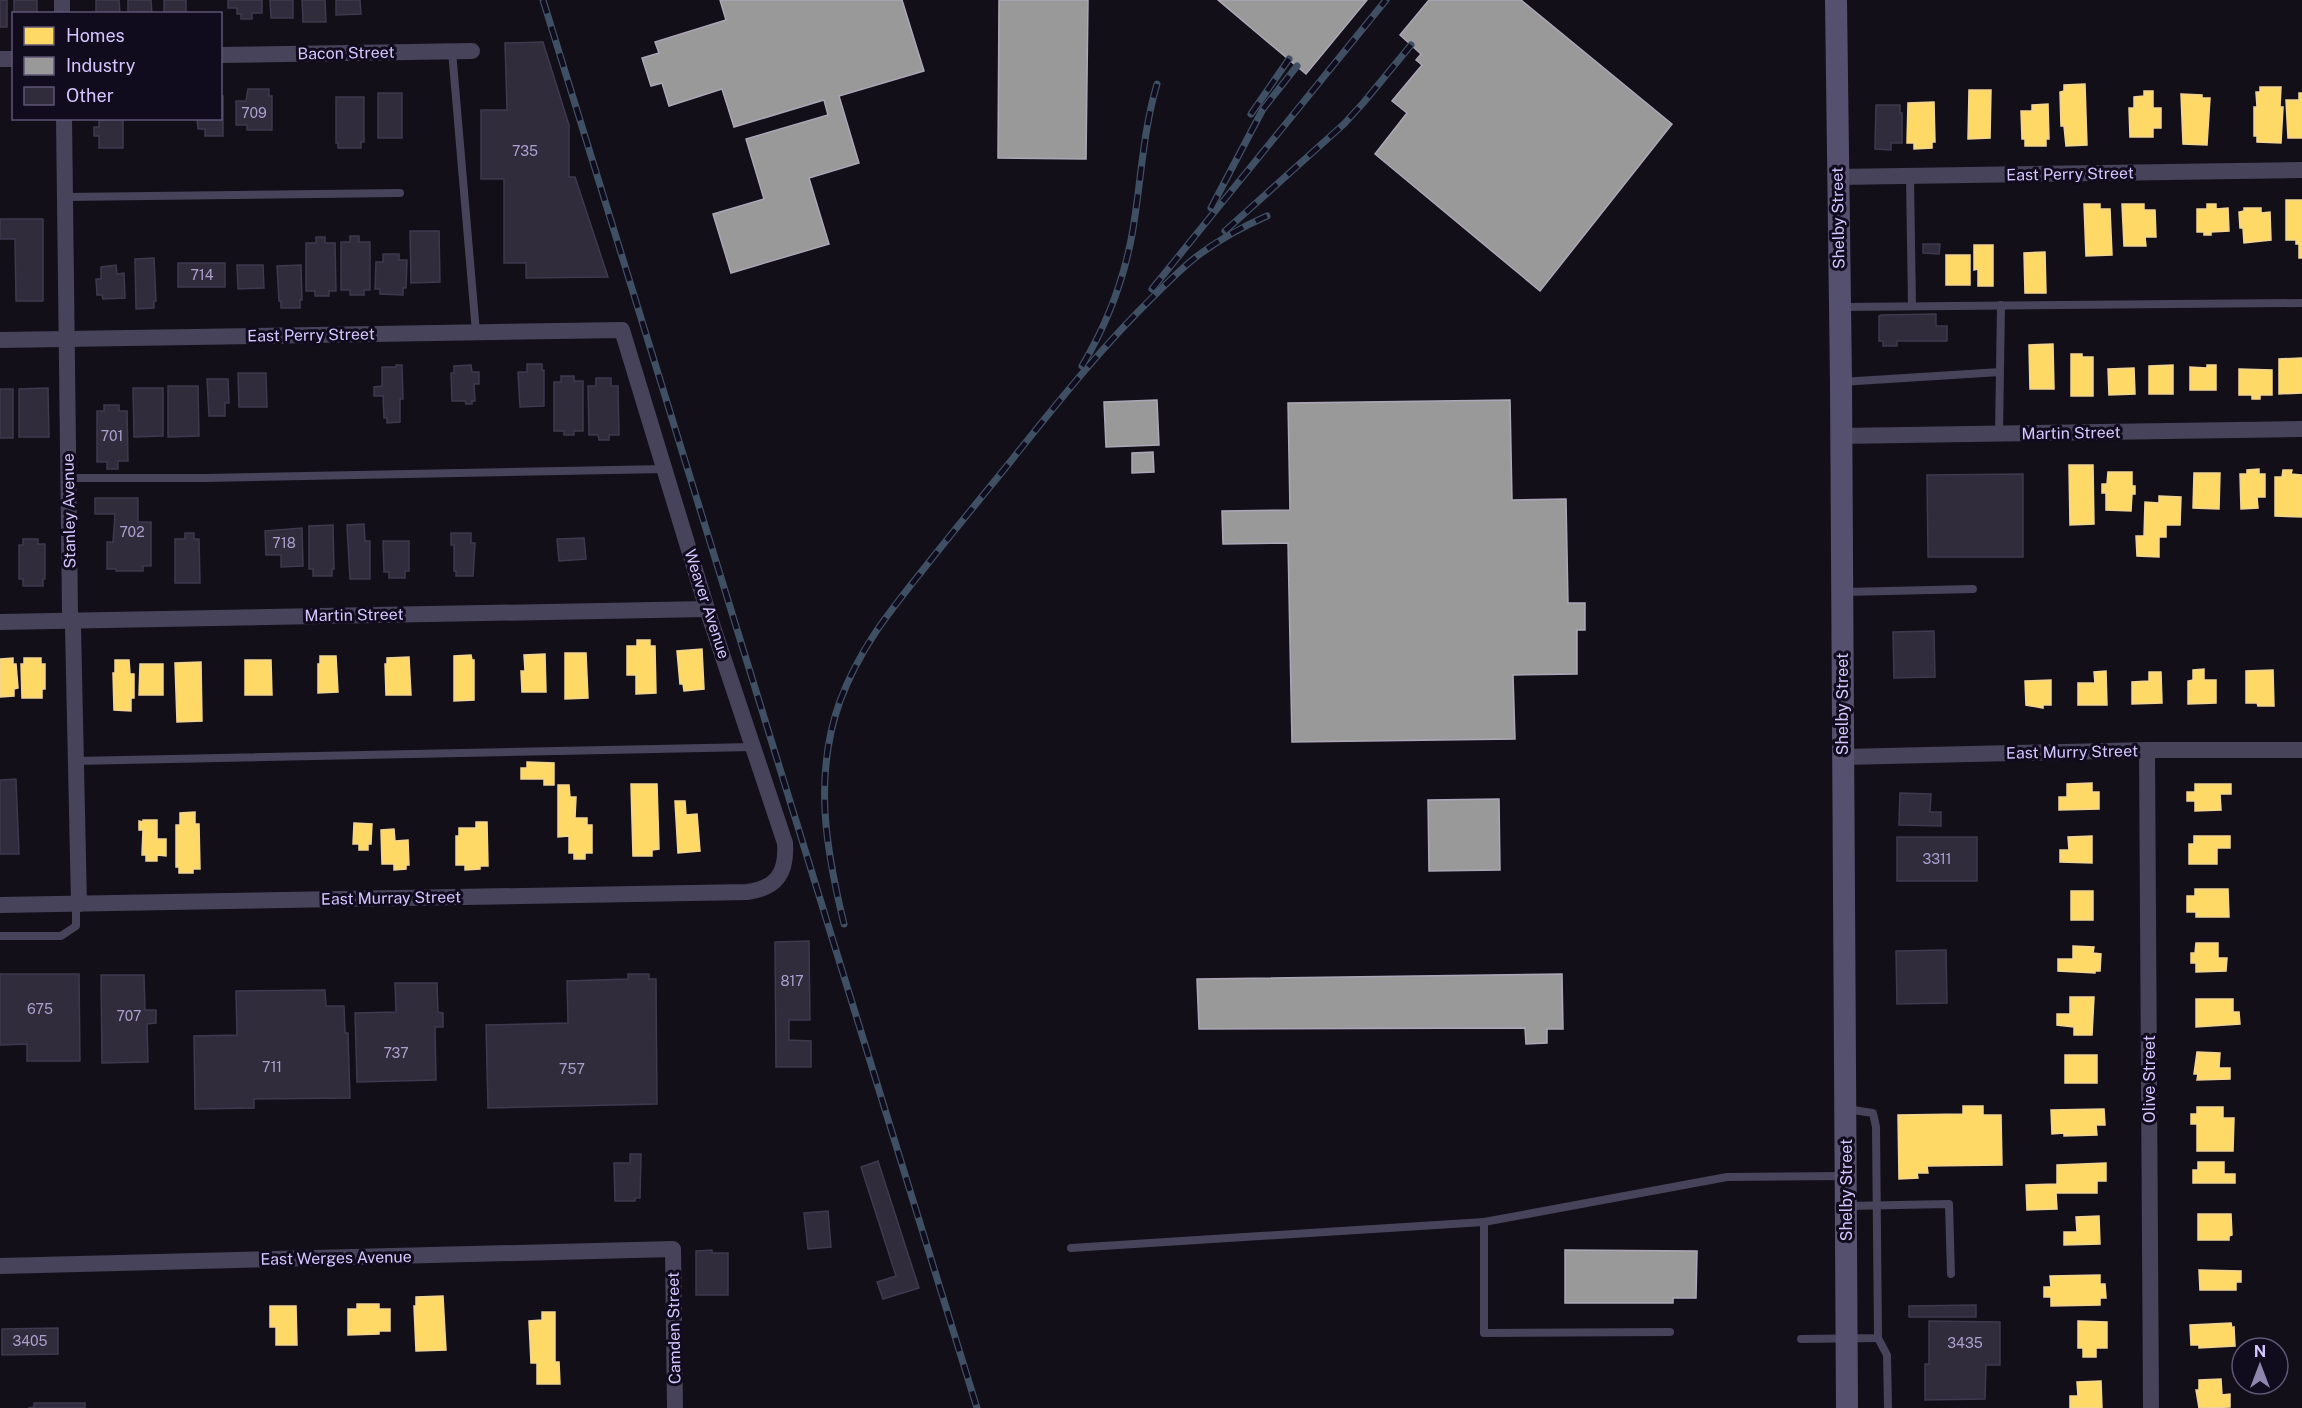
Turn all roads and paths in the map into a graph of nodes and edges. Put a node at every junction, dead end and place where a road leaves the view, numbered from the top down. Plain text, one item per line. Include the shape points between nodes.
1 (1836, 0) edge
2 (452, 51) junction
3 (472, 51) dead end
4 (222, 55) edge
5 (64, 120) edge
6 (2302, 170) edge
7 (1838, 177) junction
8 (1910, 177) junction
9 (400, 193) dead end
10 (65, 197) junction
11 (2302, 303) edge
12 (2001, 305) junction
13 (1912, 306) junction
14 (1839, 307) junction
15 (622, 330) joint
16 (476, 332) junction
17 (66, 339) junction
18 (0, 340) edge
19 (2000, 372) junction
20 (1841, 382) junction
21 (2302, 429) edge
22 (1999, 434) junction
23 (1840, 436) junction
24 (664, 469) junction
25 (69, 478) junction
26 (1973, 589) dead end
27 (1841, 592) junction
28 (707, 609) junction
29 (71, 620) junction
30 (0, 622) edge
31 (753, 747) junction
32 (2147, 750) junction
33 (2302, 750) edge
34 (1843, 758) junction
35 (75, 761) junction
36 (778, 878) joint
37 (78, 904) junction
38 (0, 905) edge
39 (0, 936) edge
40 (1846, 1109) junction
41 (1846, 1176) junction
42 (1877, 1204) junction
43 (1846, 1206) junction
44 (1484, 1222) junction
45 (1071, 1248) dead end
46 (673, 1249) joint
47 (0, 1266) edge
48 (1950, 1274) dead end
49 (1670, 1332) dead end
50 (1878, 1338) junction
51 (1801, 1339) dead end
52 (1847, 1339) junction
53 (675, 1408) edge
54 (1847, 1408) edge
55 (1888, 1408) edge
56 (2151, 1408) edge

1 - 7 main road, Shelby Street
2 - 3 street, Bacon Street
2 - 4 street, Bacon Street
2 - 16 lane
5 - 10 street, Stanley Avenue
6 - 8 street, East Perry Street
7 - 8 street, East Perry Street
7 - 14 main road, Shelby Street
8 - 13 lane
9 - 10 lane
10 - 17 street, Stanley Avenue
11 - 12 lane
12 - 13 lane
12 - 19 lane
13 - 14 lane
14 - 20 main road, Shelby Street
15 - 16 street, East Perry Street
15 - 24 street, Weaver Avenue
16 - 17 street, East Perry Street
17 - 18 street, East Perry Street
17 - 25 street, Stanley Avenue
19 - 20 lane
19 - 22 lane
20 - 23 main road, Shelby Street
21 - 22 street, Martin Street
22 - 23 street, Martin Street
23 - 27 main road, Shelby Street
24 - 25 lane
24 - 28 street, Weaver Avenue
25 - 29 street, Stanley Avenue
26 - 27 lane
27 - 34 main road, Shelby Street
28 - 29 street, Martin Street
28 - 31 street, Weaver Avenue
29 - 30 street, Martin Street
29 - 35 street, Stanley Avenue
31 - 35 lane
31 - 36 street, Weaver Avenue via 785,843 786,856
32 - 33 street, East Murry Street
32 - 34 street, East Murry Street
32 - 56 street, Olive Street
34 - 40 main road, Shelby Street
35 - 37 street, Stanley Avenue
36 - 37 street, East Murray Street via 759,891 747,892
37 - 38 street, East Murray Street
37 - 39 lane via 76,926 61,936
40 - 41 main road, Shelby Street
40 - 42 lane via 1873,1113
41 - 43 main road, Shelby Street
41 - 44 lane via 1727,1177
42 - 43 lane
42 - 48 lane via 1948,1204
42 - 50 lane
43 - 52 main road, Shelby Street
44 - 45 lane
44 - 49 lane via 1484,1333
46 - 47 street, East Werges Avenue
46 - 53 street, Camden Street
50 - 52 lane
50 - 55 lane via 1887,1355
51 - 52 lane
52 - 54 main road, Shelby Street

